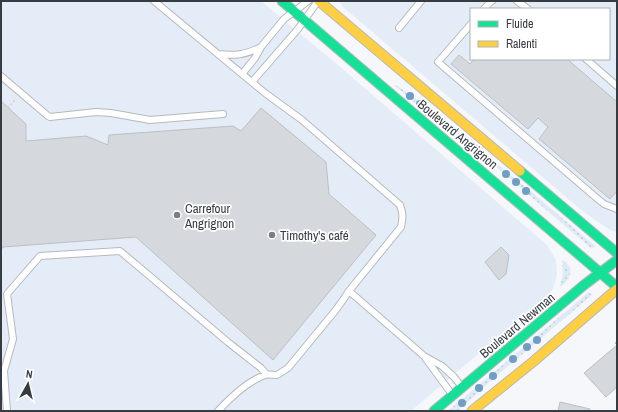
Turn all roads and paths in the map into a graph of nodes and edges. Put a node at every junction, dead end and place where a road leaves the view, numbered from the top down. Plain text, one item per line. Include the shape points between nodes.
1 (154, 1) edge
2 (282, 1) edge
3 (308, 1) edge
4 (318, 1) edge
5 (421, 1) edge
6 (492, 1) edge
7 (517, 1) edge
8 (485, 8) edge
9 (527, 8) edge
10 (294, 12) junction
11 (304, 20) junction
12 (470, 25) edge
13 (399, 28) dead end
14 (261, 47) junction
15 (218, 54) junction
16 (587, 60) edge
17 (242, 74) junction
18 (1, 76) edge
19 (252, 82) junction
20 (617, 86) edge
21 (15, 99) dead end
22 (8, 108) dead end
23 (223, 114) dead end
24 (617, 209) edge
25 (617, 254) edge
26 (617, 260) edge
27 (600, 273) junction
28 (617, 288) edge
29 (349, 291) junction
30 (424, 356) junction
31 (266, 374) junction
32 (462, 387) junction
33 (453, 395) junction
34 (7, 411) edge
35 (218, 411) edge
36 (434, 411) edge
37 (472, 411) edge

1 - 15 lane
2 - 10 main road, Boulevard Angrignon
3 - 10 lane
4 - 11 lane
4 - 25 main road, Boulevard Angrignon
5 - 13 lane
6 - 8 lane
7 - 9 lane
10 - 11 main road, Boulevard Angrignon
10 - 14 lane via 284,19
11 - 19 lane
11 - 27 main road, Boulevard Angrignon
12 - 24 lane via 438,62 599,200
14 - 15 lane via 240,55
14 - 17 lane
15 - 17 lane
16 - 20 lane
17 - 19 lane
18 - 23 lane via 50,117 104,112 150,120
19 - 29 lane via 302,120 400,205 403,212 401,227
21 - 22 path
26 - 27 main road, Boulevard Newman
27 - 28 main road, Boulevard Angrignon
27 - 32 main road, Boulevard Newman
28 - 37 main road
29 - 30 lane
29 - 31 lane via 335,312 288,368 277,375
30 - 32 lane via 442,366
30 - 33 lane
31 - 34 lane via 120,251 40,256 7,294 13,339 4,371
31 - 35 lane via 235,394
32 - 33 main road, Boulevard Newman
33 - 36 main road, Boulevard Newman

